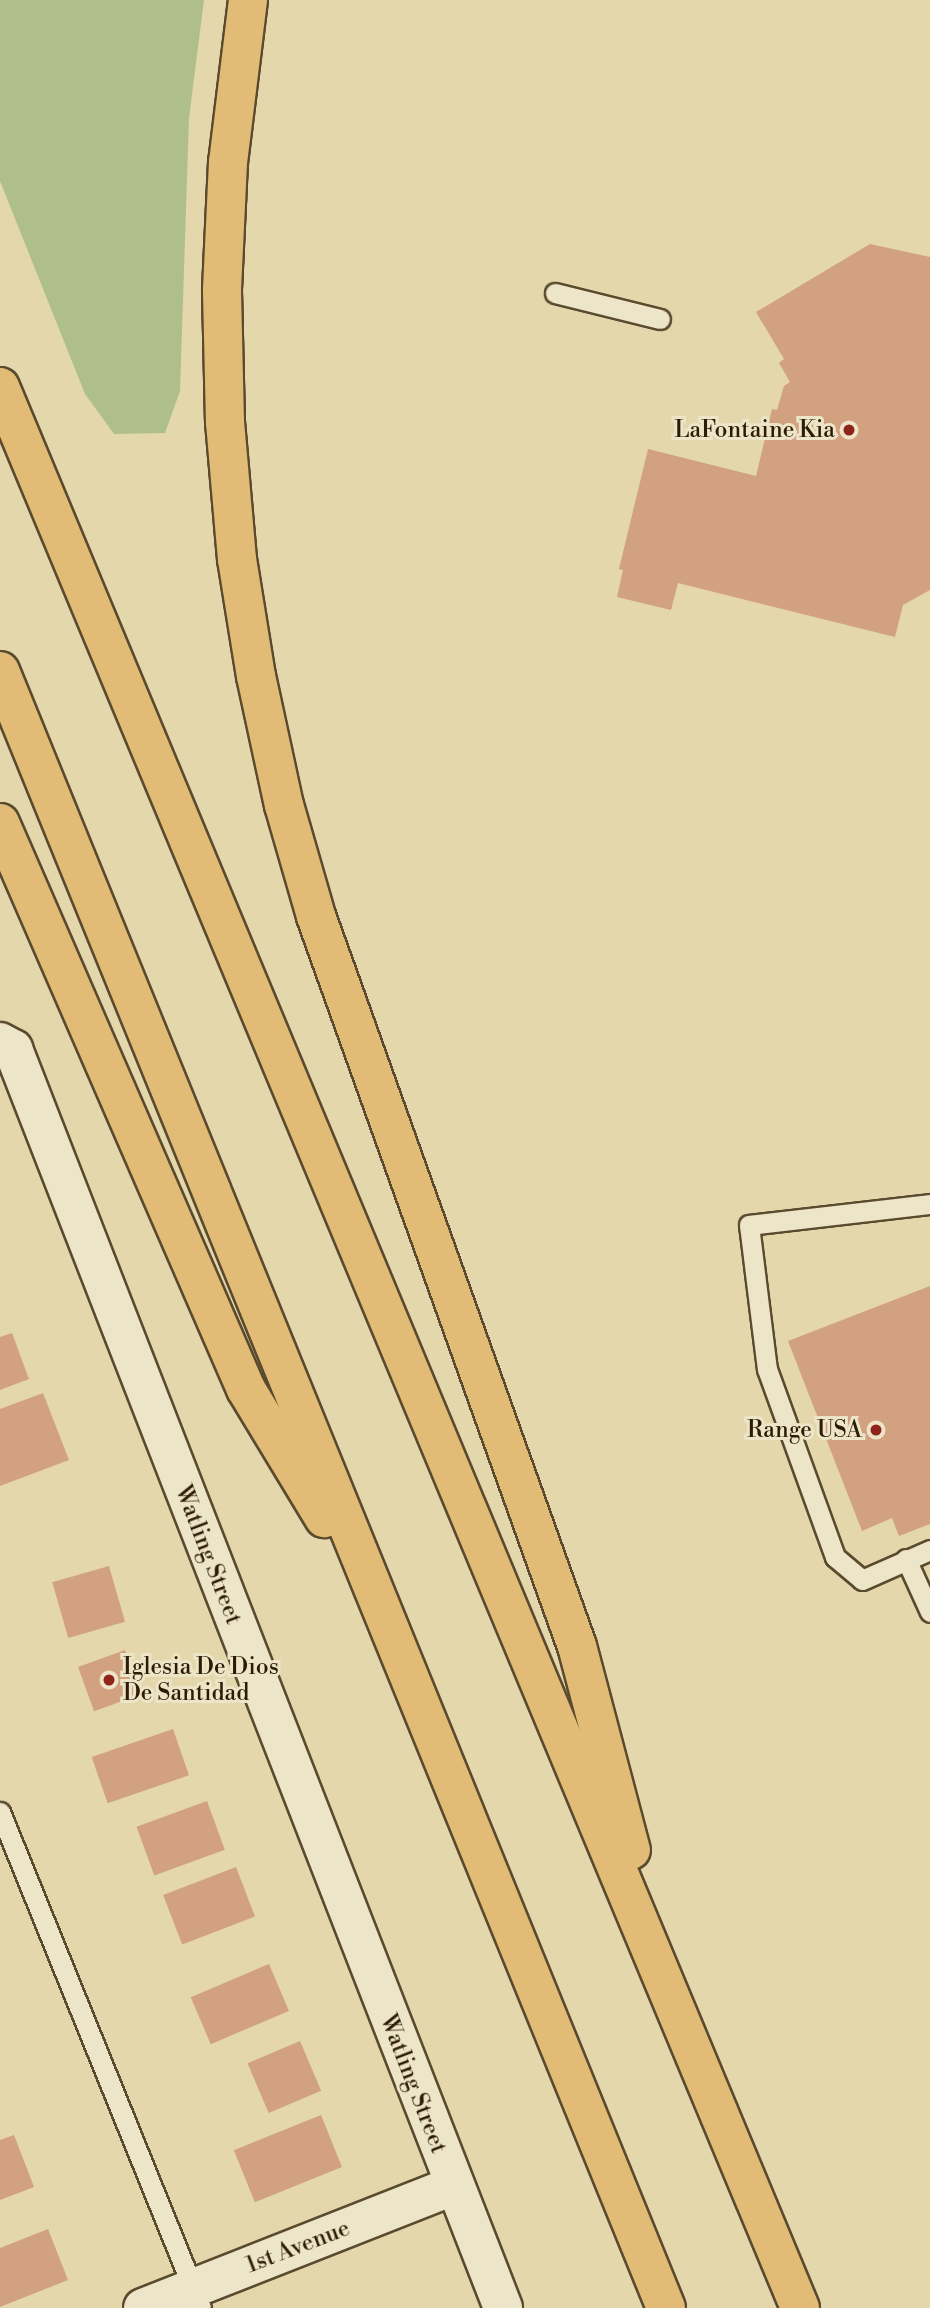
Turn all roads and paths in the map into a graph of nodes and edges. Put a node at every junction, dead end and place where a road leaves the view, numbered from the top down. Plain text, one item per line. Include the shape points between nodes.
1 (248, 0) edge
2 (555, 293) dead end
3 (660, 318) dead end
4 (0, 387) edge
5 (0, 671) edge
6 (0, 823) edge
7 (0, 1042) edge
8 (930, 1204) edge
9 (930, 1550) edge
10 (906, 1559) junction
11 (930, 1612) edge
12 (388, 1623) junction
13 (0, 1812) edge
14 (669, 1994) junction
15 (453, 2186) junction
16 (197, 2298) edge
17 (143, 2308) edge
18 (503, 2308) edge
19 (666, 2308) edge
20 (800, 2308) edge

1 - 14 highway via 228,162 222,291 225,422 237,559 256,676 284,805 316,916 576,1646
2 - 3 lane
4 - 14 highway
5 - 12 highway
6 - 12 highway via 246,1389
7 - 15 street, Watling Street via 13,1049
8 - 10 lane via 748,1225 767,1369 835,1557 862,1580
9 - 10 lane
10 - 11 lane
12 - 19 highway
13 - 16 lane
14 - 20 highway
15 - 16 street, 1st Avenue
15 - 18 street, Watling Street
16 - 17 street, 1st Avenue

